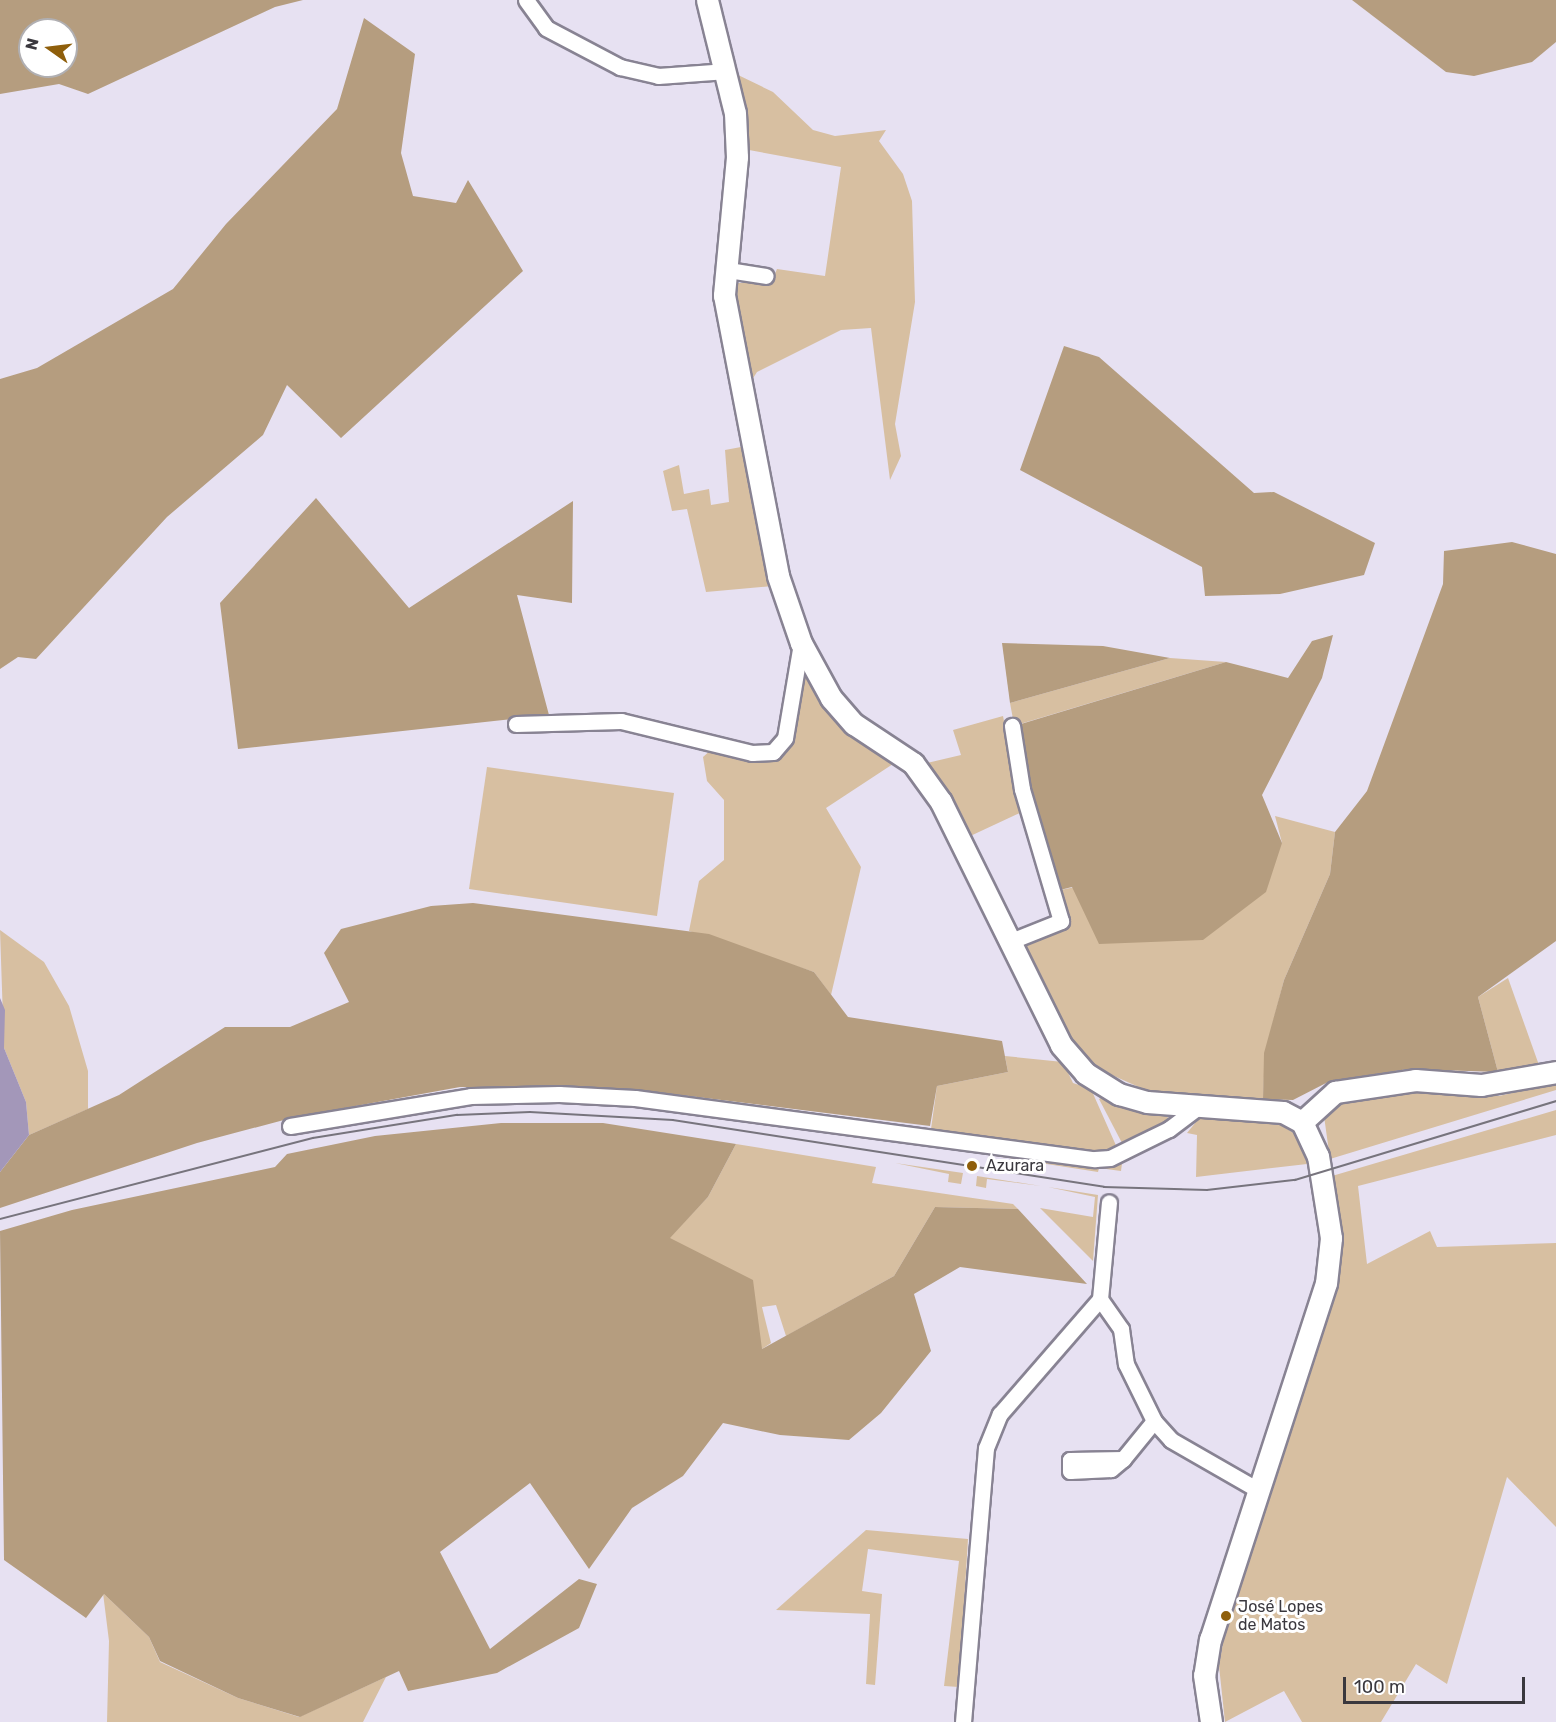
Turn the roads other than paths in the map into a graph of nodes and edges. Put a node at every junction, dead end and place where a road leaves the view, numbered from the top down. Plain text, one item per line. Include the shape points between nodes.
1 (526, 0) edge
2 (707, 0) edge
3 (727, 71) junction
4 (728, 270) junction
5 (766, 276) dead end
6 (801, 643) junction
7 (516, 724) dead end
8 (1012, 726) dead end
9 (1011, 941) junction
10 (1556, 1072) edge
11 (1200, 1106) junction
12 (1302, 1122) junction
13 (291, 1126) dead end
14 (1109, 1202) dead end
15 (1100, 1299) junction
16 (1154, 1421) junction
17 (1124, 1459) dead end
18 (1258, 1490) junction
19 (963, 1722) edge
20 (1210, 1722) edge

1 - 3 street via 546,27 620,67 658,76
2 - 3 street
3 - 4 street via 737,157
4 - 5 street
4 - 6 street via 724,295 778,576
6 - 7 street via 785,738 773,752 752,753 621,721
6 - 9 street via 831,698 854,724 913,764 941,802
8 - 9 street via 1022,789 1061,921
9 - 11 street via 1061,1045 1085,1073 1119,1094 1147,1102
10 - 12 street via 1481,1085 1415,1080 1335,1092
11 - 12 street via 1283,1112
11 - 13 street via 1169,1129 1110,1158 1095,1159 635,1098 559,1094 471,1096
12 - 18 street via 1327,1194 1327,1272 1316,1320
14 - 15 street
15 - 16 street via 1121,1329 1126,1364
15 - 19 street via 1000,1414 986,1448
16 - 17 street
16 - 18 street via 1171,1440
18 - 20 street via 1210,1639 1204,1675

